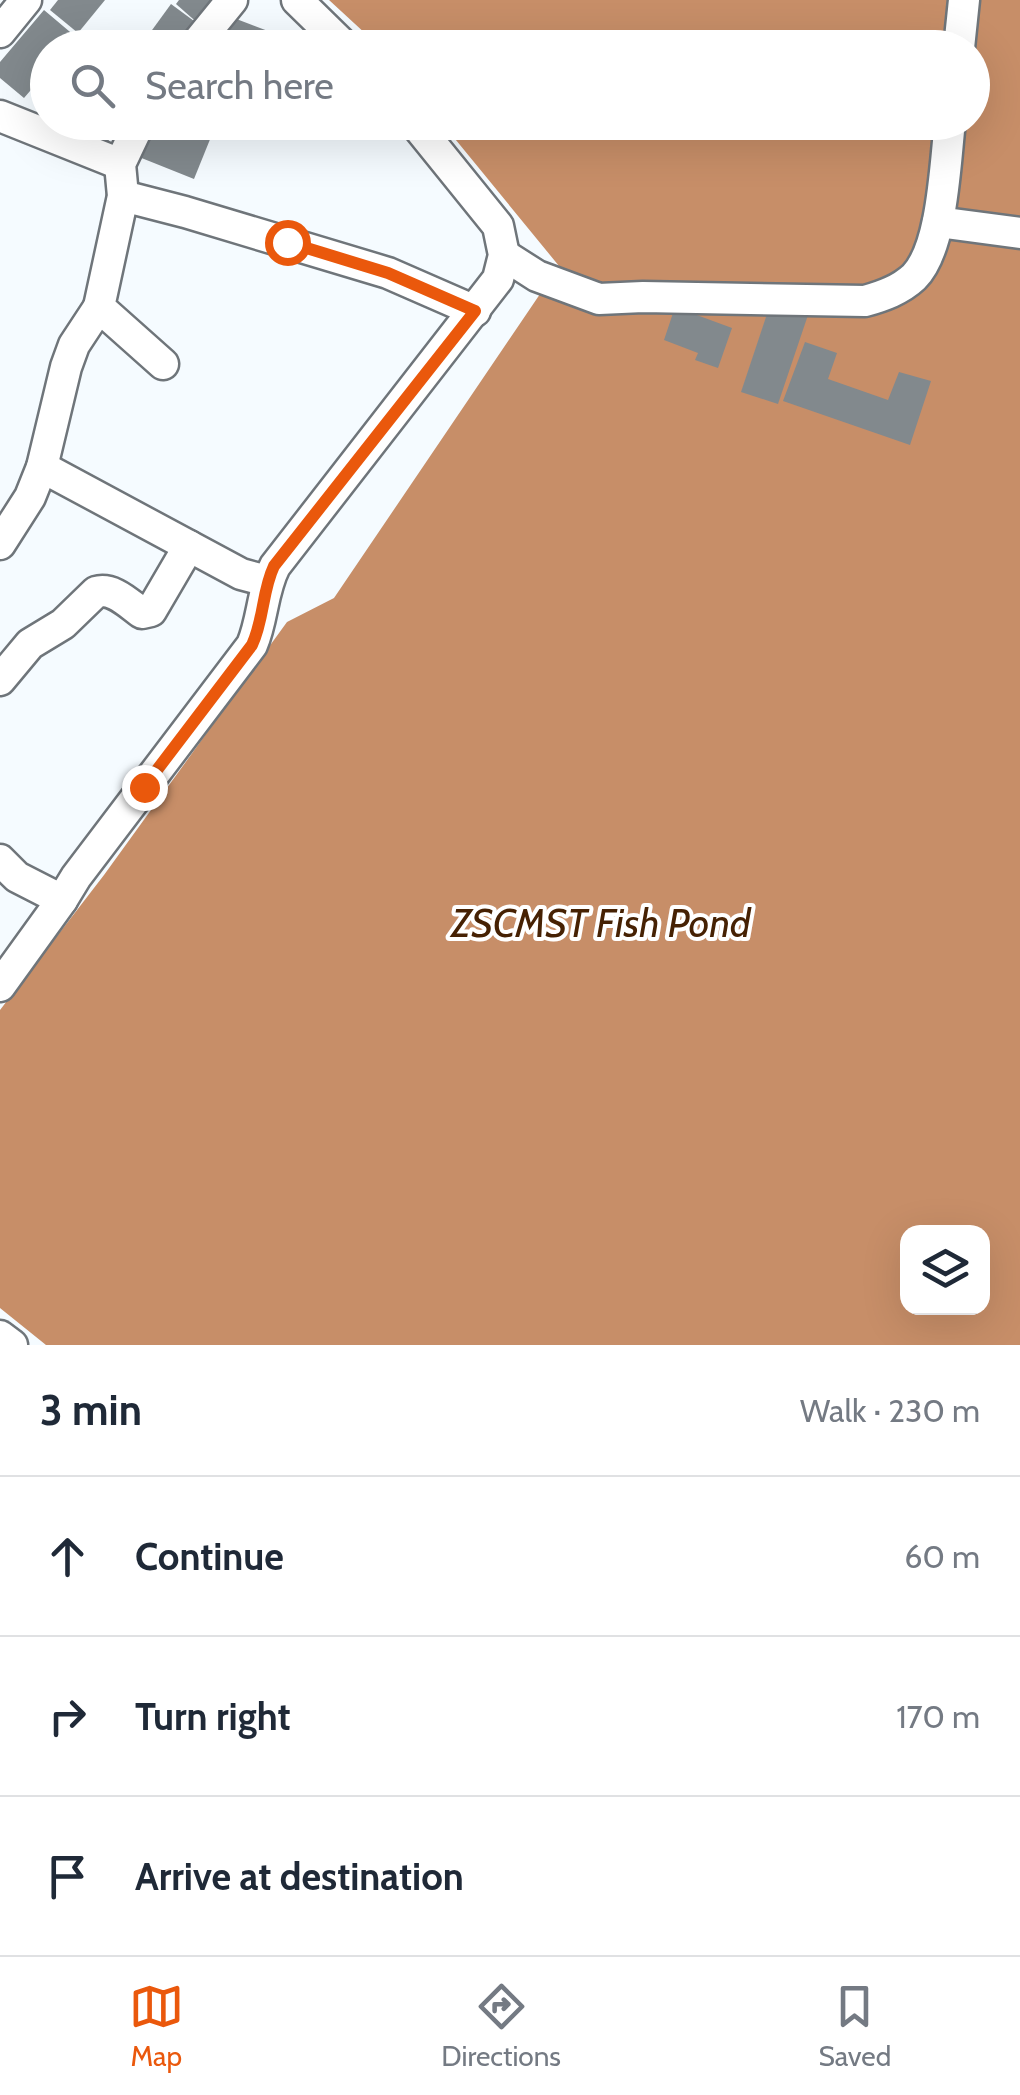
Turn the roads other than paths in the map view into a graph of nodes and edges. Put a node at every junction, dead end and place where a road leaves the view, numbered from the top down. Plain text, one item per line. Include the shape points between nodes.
1 (26, 0) edge
2 (232, 0) edge
3 (297, 0) edge
4 (964, 0) edge
5 (208, 30) edge
6 (328, 30) edge
7 (961, 30) edge
8 (0, 32) edge
9 (0, 116) edge
10 (30, 128) edge
11 (60, 140) edge
12 (131, 140) edge
13 (429, 140) edge
14 (948, 140) edge
15 (120, 164) junction
16 (123, 196) junction
17 (938, 222) junction
18 (1020, 233) edge
19 (504, 254) junction
20 (100, 306) junction
21 (475, 311) junction
22 (163, 364) dead end
23 (42, 467) junction
24 (0, 544) edge
25 (189, 546) junction
26 (267, 581) junction
27 (0, 680) edge
28 (0, 860) edge
29 (62, 900) junction
30 (0, 986) edge
31 (0, 1336) edge
32 (12, 1345) edge

1 - 8 street
2 - 5 street
3 - 6 street
4 - 7 street
9 - 10 street
11 - 15 street
12 - 15 street
13 - 19 street via 498,226
14 - 17 street
15 - 16 street
16 - 20 street
16 - 21 street via 388,273
17 - 18 street
17 - 19 street via 916,276 864,301 599,299 537,276
19 - 21 street via 498,279
20 - 22 street
20 - 23 street via 66,366
21 - 26 street
23 - 24 street
23 - 25 street
25 - 26 street
25 - 27 street via 151,611 142,613 110,591 96,592 73,617 30,644
26 - 29 street via 252,645
28 - 29 street via 17,877
29 - 30 street
31 - 32 street

